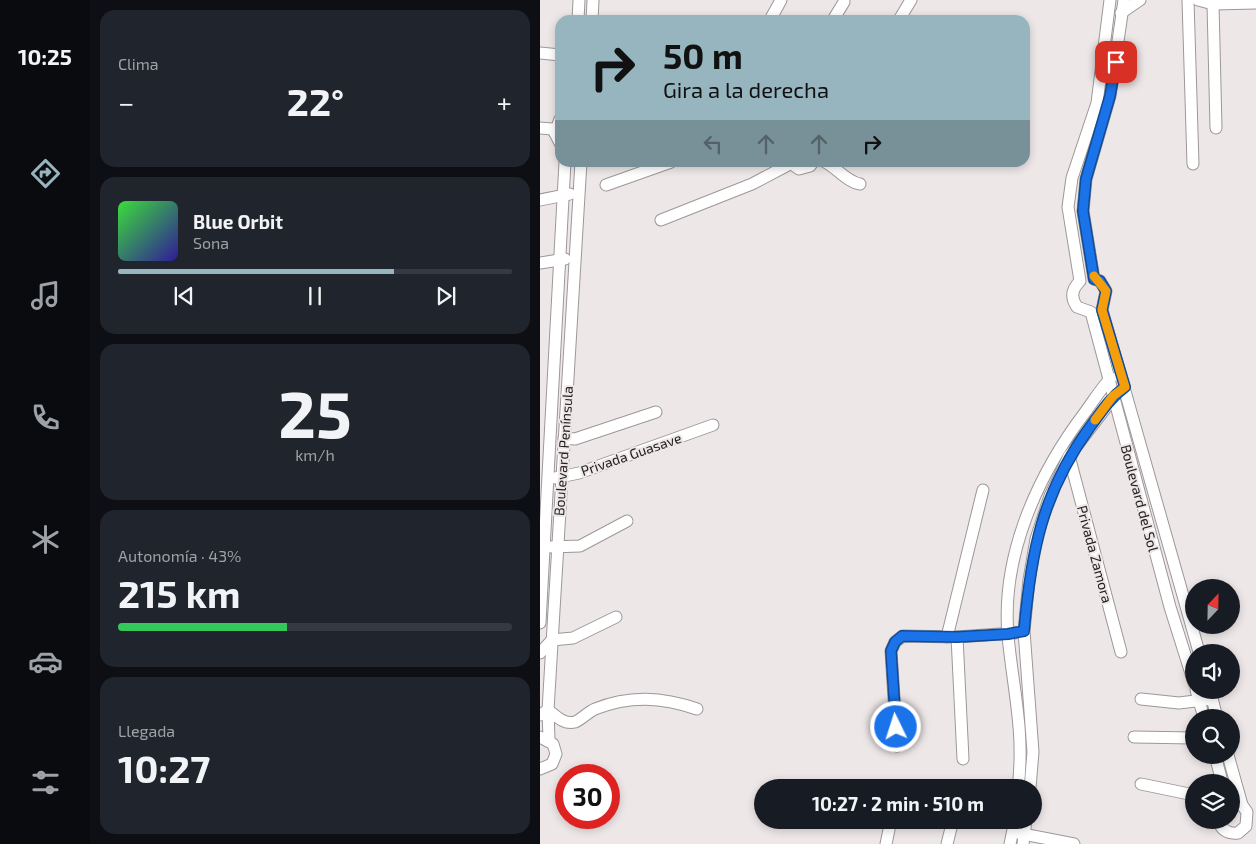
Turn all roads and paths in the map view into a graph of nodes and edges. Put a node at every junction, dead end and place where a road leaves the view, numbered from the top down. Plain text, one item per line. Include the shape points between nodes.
1 (579, 0) edge
2 (593, 0) edge
3 (781, 0) edge
4 (911, 0) edge
5 (1110, 0) edge
6 (1124, 0) edge
7 (1140, 0) edge
8 (1188, 0) edge
9 (1198, 0) edge
10 (844, 2) dead end
11 (1256, 2) edge
12 (1213, 4) junction
13 (1124, 12) junction
14 (1110, 14) junction
15 (578, 15) edge
16 (592, 15) edge
17 (773, 15) edge
18 (837, 15) edge
19 (902, 15) edge
20 (540, 53) edge
21 (555, 55) edge
22 (540, 128) edge
23 (1216, 128) dead end
24 (555, 134) edge
25 (1193, 164) dead end
26 (565, 167) edge
27 (581, 167) edge
28 (657, 167) edge
29 (783, 167) edge
30 (793, 167) edge
31 (806, 167) edge
32 (833, 167) edge
33 (860, 184) dead end
34 (606, 185) dead end
35 (579, 192) junction
36 (563, 196) junction
37 (540, 200) edge
38 (661, 220) dead end
39 (575, 257) junction
40 (560, 260) junction
41 (540, 263) edge
42 (1096, 311) junction
43 (1120, 370) junction
44 (1109, 380) junction
45 (1125, 387) junction
46 (1113, 396) junction
47 (656, 412) dead end
48 (713, 425) dead end
49 (564, 438) junction
50 (1069, 456) junction
51 (562, 476) junction
52 (548, 479) junction
53 (561, 490) junction
54 (983, 490) dead end
55 (543, 504) edge
56 (627, 521) dead end
57 (544, 547) junction
58 (558, 547) junction
59 (556, 563) junction
60 (541, 575) edge
61 (616, 617) dead end
62 (540, 623) edge
63 (1024, 631) junction
64 (1008, 634) junction
65 (952, 637) junction
66 (552, 640) junction
67 (1197, 644) edge
68 (1121, 652) dead end
69 (540, 654) edge
70 (1185, 654) edge
71 (1141, 699) dead end
72 (1199, 699) edge
73 (1205, 699) edge
74 (1200, 702) junction
75 (1202, 709) edge
76 (697, 710) dead end
77 (544, 713) edge
78 (1134, 737) dead end
79 (1185, 738) edge
80 (544, 739) edge
81 (897, 746) dead end
82 (963, 759) dead end
83 (1231, 764) edge
84 (540, 769) edge
85 (1019, 779) edge
86 (1031, 779) edge
87 (1140, 784) dead end
88 (1185, 794) edge
89 (1244, 807) edge
90 (889, 829) edge
91 (951, 829) edge
92 (1019, 832) edge
93 (1227, 838) edge
94 (886, 844) edge
95 (947, 844) edge
96 (1010, 844) edge
97 (1074, 844) edge

1 - 15 street
2 - 16 street
3 - 17 street
4 - 19 street
5 - 14 street
6 - 13 street
7 - 13 street
8 - 25 street
9 - 12 street
10 - 18 street
11 - 12 street
12 - 23 street
13 - 14 street
13 - 42 street via 1110,96 1086,179 1083,211 1094,279 1100,281 1106,291
14 - 42 street via 1097,103 1072,178 1068,208 1080,281 1073,292 1074,302 1081,310
20 - 21 street
22 - 24 street via 552,129
26 - 36 street, Boulevard Península
27 - 35 street, Boulevard Península
28 - 34 street
29 - 38 street via 752,184
30 - 31 street
32 - 33 street via 853,183
35 - 36 street
35 - 39 street, Boulevard Península
36 - 37 street
36 - 40 street, Boulevard Península
39 - 40 street
39 - 49 street, Boulevard Península
40 - 41 street
40 - 52 street, Boulevard Península
42 - 43 street, Boulevard del Sol
42 - 44 street, Boulevard del Sol
43 - 44 street
43 - 45 street, Boulevard del Sol
44 - 46 street, Boulevard del Sol
44 - 64 street via 1063,441 1020,530 1010,579
45 - 46 street
45 - 67 street, Boulevard del Sol
46 - 50 street
46 - 70 street, Boulevard del Sol
47 - 49 street via 575,439
48 - 51 street, Privada Guasave via 579,473
49 - 51 street, Boulevard Península
50 - 63 street via 1050,496 1036,539
50 - 68 street, Privada Zamora
51 - 52 street, Privada Guasave
51 - 53 street, Boulevard Península
52 - 55 street, Boulevard Península
53 - 55 street
53 - 58 street, Boulevard Península
54 - 65 street
55 - 57 street, Boulevard Península
56 - 58 street via 580,546
57 - 58 street
57 - 60 street, Boulevard Península
58 - 59 street, Boulevard Península
59 - 60 street
59 - 66 street, Boulevard Península
60 - 62 street, Boulevard Península
61 - 66 street via 573,638
63 - 64 street
63 - 86 street via 1033,752
64 - 65 street
64 - 85 street via 1018,700 1022,757
65 - 81 street via 902,636 895,642 891,651
65 - 82 street
66 - 69 street
66 - 77 street, Boulevard Península
71 - 74 street
72 - 74 street
73 - 74 street
74 - 75 street
76 - 77 street via 666,700 631,699 612,702 575,722 563,722
77 - 80 street, Boulevard Península
78 - 79 street
80 - 84 street, Boulevard Península via 555,749 554,759
83 - 89 street
87 - 88 street
89 - 93 street via 1248,822 1243,830
90 - 94 street
91 - 95 street
92 - 96 street
92 - 97 street

